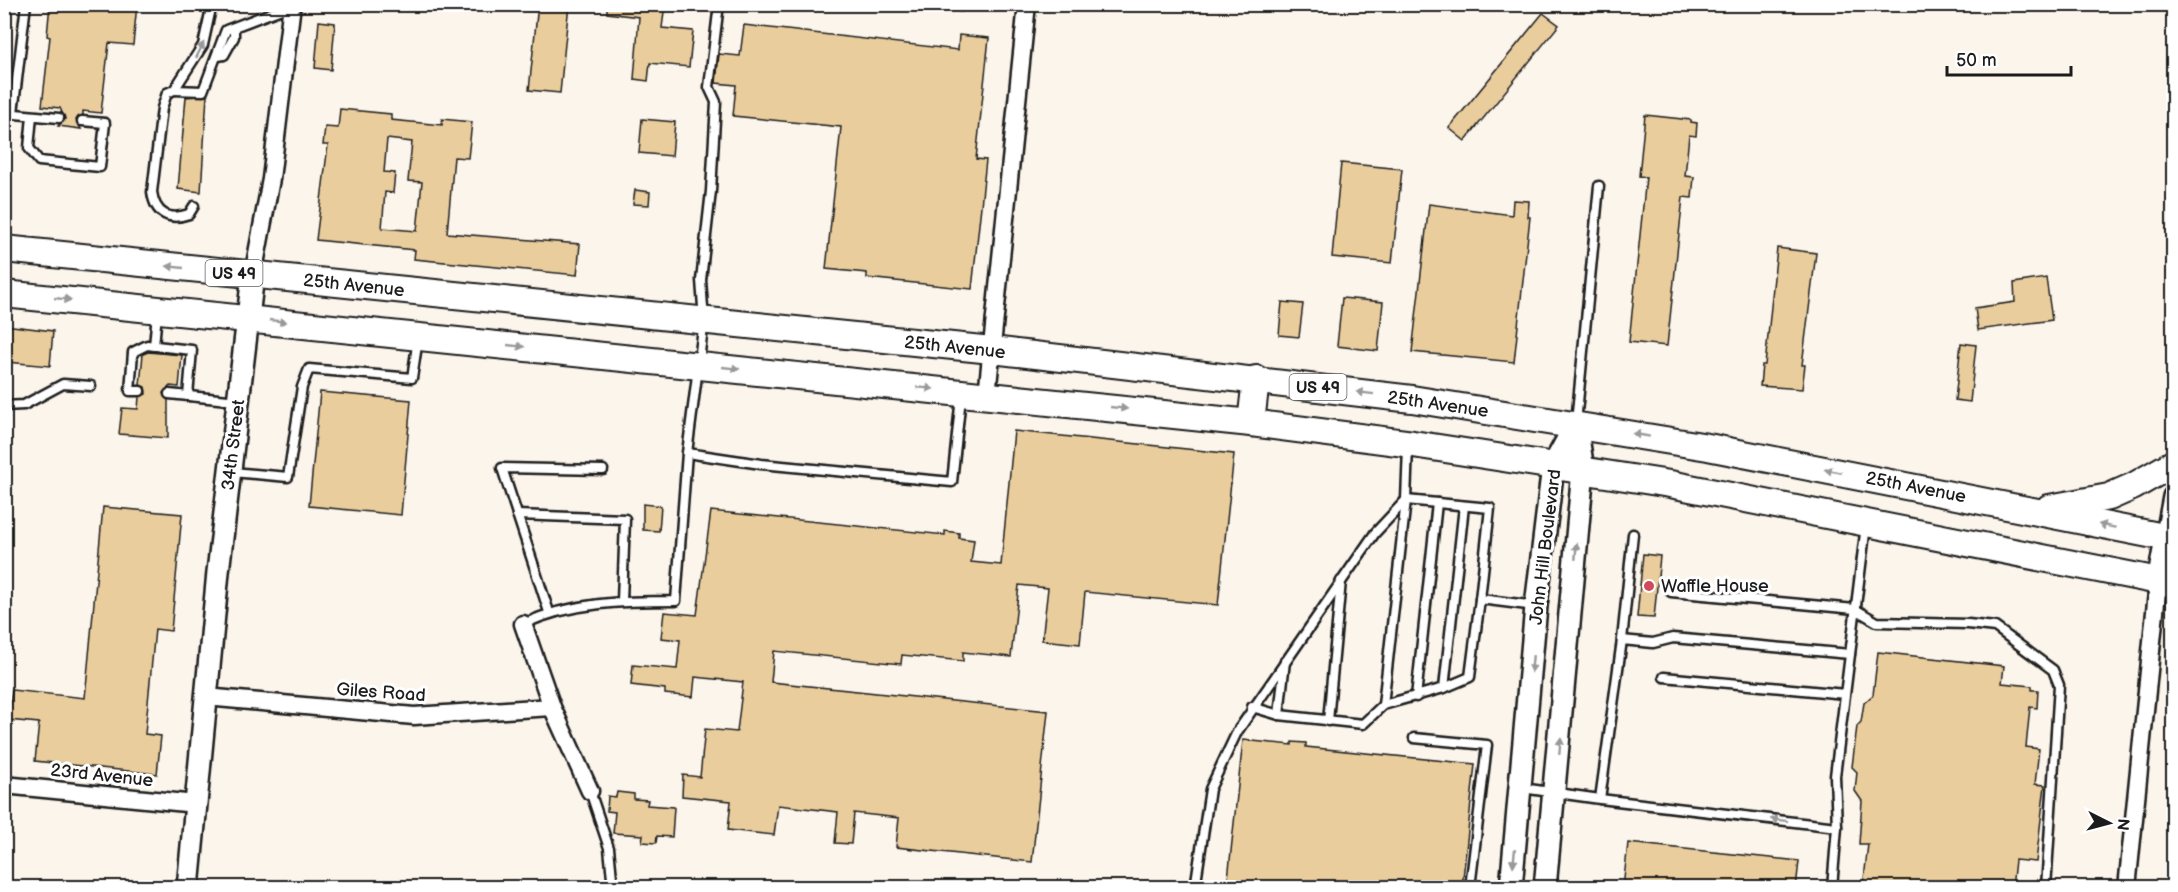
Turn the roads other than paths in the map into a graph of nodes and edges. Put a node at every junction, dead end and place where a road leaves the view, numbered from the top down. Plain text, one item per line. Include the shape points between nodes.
1 (26, 4) edge
2 (212, 4) edge
3 (719, 4) edge
4 (948, 4) edge
5 (1027, 4) edge
6 (292, 5) edge
7 (961, 6) dead end
8 (174, 90) junction
9 (9, 113) edge
10 (32, 116) junction
11 (59, 118) dead end
12 (82, 121) dead end
13 (1599, 186) dead end
14 (194, 206) dead end
15 (4, 249) edge
16 (253, 275) junction
17 (4, 294) edge
18 (157, 309) junction
19 (249, 318) junction
20 (704, 321) junction
21 (418, 335) junction
22 (154, 346) junction
23 (992, 350) junction
24 (698, 364) junction
25 (1256, 379) junction
26 (92, 386) dead end
27 (140, 391) dead end
28 (962, 392) junction
29 (169, 394) dead end
30 (987, 395) junction
31 (188, 396) junction
32 (239, 401) junction
33 (4, 406) edge
34 (1251, 423) junction
35 (1576, 424) junction
36 (1408, 443) junction
37 (687, 453) junction
38 (2174, 463) edge
39 (1553, 466) junction
40 (603, 470) dead end
41 (1583, 470) junction
42 (230, 472) junction
43 (2174, 497) edge
44 (1406, 500) junction
45 (1437, 503) junction
46 (1464, 506) junction
47 (2029, 510) junction
48 (517, 515) junction
49 (1867, 522) junction
50 (1633, 534) dead end
51 (2169, 538) edge
52 (1341, 581) junction
53 (2166, 583) edge
54 (1671, 592) dead end
55 (1480, 599) junction
56 (622, 601) junction
57 (1536, 606) junction
58 (1855, 609) junction
59 (549, 612) junction
60 (523, 624) joint
61 (1622, 640) junction
62 (1850, 654) junction
63 (1285, 660) junction
64 (1664, 677) dead end
65 (1444, 688) junction
66 (1845, 694) junction
67 (206, 697) junction
68 (1416, 697) junction
69 (1383, 705) junction
70 (552, 707) junction
71 (1252, 707) junction
72 (1279, 716) junction
73 (1328, 721) junction
74 (1414, 738) dead end
75 (4, 785) edge
76 (1521, 788) junction
77 (590, 791) joint
78 (1556, 792) junction
79 (1600, 799) junction
80 (196, 804) junction
81 (1837, 827) junction
82 (188, 888) edge
83 (613, 888) edge
84 (1195, 888) edge
85 (1470, 888) edge
86 (1511, 888) edge
87 (1545, 888) edge
88 (1832, 888) edge
89 (2046, 888) edge
90 (2127, 888) edge

1 - 9 lane
8 -> 2 lane via 203,45
3 - 20 lane via 709,87 716,102 701,280
4 - 7 lane
5 - 23 street
6 - 8 lane via 234,29 234,37 224,55 218,56 203,91
6 - 16 street, 34th Street via 271,179
8 - 14 lane via 167,93 162,108 154,204 172,217 189,214
9 - 10 lane
10 - 11 lane
10 - 12 lane via 28,148 39,161 100,167 105,123
13 - 35 lane
16 -> 15 main road, 25th Avenue / US 49
16 - 19 street, 34th Street
16 - 20 main road, 25th Avenue / US 49
17 -> 18 main road
18 - 19 main road
18 - 22 lane
19 -> 21 main road
19 - 32 street, 34th Street
20 - 23 main road, 25th Avenue / US 49
20 - 24 lane
21 -> 24 main road
21 - 42 lane via 412,378 309,369 302,387 288,477
22 - 27 lane via 133,352 130,391
22 - 31 lane via 192,350
23 - 25 main road, 25th Avenue / US 49
23 - 30 street
24 -> 28 main road
24 - 37 lane
25 - 34 main road
35 -> 25 main road, 25th Avenue / US 49
26 - 33 lane via 63,384 24,405
28 - 30 main road
28 - 37 lane via 951,482
29 - 31 lane
30 -> 34 main road
31 - 32 lane
32 - 42 street, 34th Street
34 - 36 main road
35 - 39 street, John Hill Boulevard
35 - 41 street, John Hill Boulevard
47 -> 35 main road, 25th Avenue / US 49
36 - 39 main road
36 - 44 lane
37 - 56 lane via 676,601
38 - 47 main road via 2109,497
39 - 41 main road
39 - 57 street, John Hill Boulevard
40 - 48 lane via 502,468
41 - 49 main road
78 -> 41 street, John Hill Boulevard
42 - 67 street, 34th Street
43 - 51 street
44 - 45 lane
44 - 52 lane via 1375,533
44 - 69 lane
45 - 46 lane
45 - 68 lane
46 - 55 lane via 1490,508
46 - 65 lane
51 -> 47 main road, 25th Avenue / US 49
48 - 56 lane via 625,519
48 - 59 lane
49 - 53 main road
49 - 58 lane
50 - 61 lane
51 - 53 street
52 - 63 lane
52 - 73 lane
53 - 90 street
54 - 58 lane
55 - 57 lane
55 - 65 lane via 1470,677
56 - 59 lane
57 -> 76 street, John Hill Boulevard
58 - 62 lane
58 - 89 lane via 1877,622 1995,627 2053,670 2059,685
59 - 60 lane
60 - 70 street
61 - 62 lane via 1653,643 1673,638
61 - 79 lane
62 - 66 lane
63 - 71 lane
63 - 72 lane
64 - 66 lane
65 - 68 lane
66 - 81 lane via 1835,776
67 - 70 street, Giles Road via 414,716
67 - 80 street, 34th Street
68 - 69 lane
69 - 73 lane via 1363,724
70 - 77 street
71 - 72 lane
71 - 84 lane via 1210,789
72 - 73 lane
74 - 85 lane via 1487,745
75 - 80 street, 23rd Avenue
76 - 78 lane
76 -> 86 street, John Hill Boulevard
77 - 83 lane via 609,848
78 - 79 lane
78 - 87 street, John Hill Boulevard
81 -> 79 lane
80 - 82 street, 34th Street
81 - 88 lane

